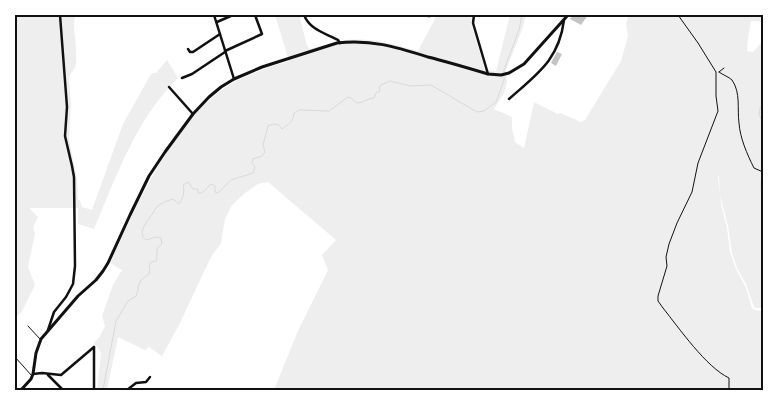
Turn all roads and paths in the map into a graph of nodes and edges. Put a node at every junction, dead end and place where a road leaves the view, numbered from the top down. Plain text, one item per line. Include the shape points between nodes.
1 (60, 15) edge
2 (214, 15) edge
3 (233, 15) edge
4 (256, 15) edge
5 (304, 15) edge
6 (415, 15) edge
7 (474, 15) edge
8 (568, 15) edge
9 (678, 15) edge
10 (430, 16) edge
11 (564, 20) junction
12 (217, 22) junction
13 (220, 34) junction
14 (340, 43) junction
15 (188, 49) dead end
16 (225, 52) junction
17 (724, 68) dead end
18 (716, 72) junction
19 (719, 72) junction
20 (488, 74) junction
21 (182, 78) dead end
22 (234, 80) junction
23 (169, 87) dead end
24 (509, 99) dead end
25 (193, 114) junction
26 (763, 172) edge
27 (28, 326) dead end
28 (47, 331) junction
29 (41, 340) junction
30 (15, 357) edge
31 (47, 374) junction
32 (33, 375) junction
33 (150, 377) dead end
34 (21, 390) edge
35 (63, 390) edge
36 (94, 390) edge
37 (127, 390) edge
38 (729, 390) edge

1 - 28 street via 67,107 65,136 74,177 75,266 73,284 54,312
2 - 12 street
3 - 12 street
4 - 16 street via 262,34
5 - 14 street via 318,31
6 - 10 street
7 - 20 street via 473,23
8 - 11 main road
9 - 18 path
11 - 20 main road via 524,64 501,75
11 - 24 street via 563,33 553,56
12 - 13 street
13 - 15 street via 193,52
13 - 16 street
14 - 20 main road via 388,45
14 - 22 main road via 262,67
16 - 21 street
16 - 22 street
17 - 19 path
18 - 19 path
18 - 38 path via 718,111 698,162 692,192 669,244 658,299 692,344 729,378
19 - 26 path via 732,80 738,94 742,136 751,162 756,170
22 - 25 main road via 209,97
23 - 25 street
25 - 28 main road via 149,176 103,271
27 - 29 lane
28 - 29 main road
29 - 32 main road
30 - 32 lane
31 - 32 street
31 - 35 street
31 - 36 street via 62,375 94,348
32 - 34 main road
33 - 37 street

